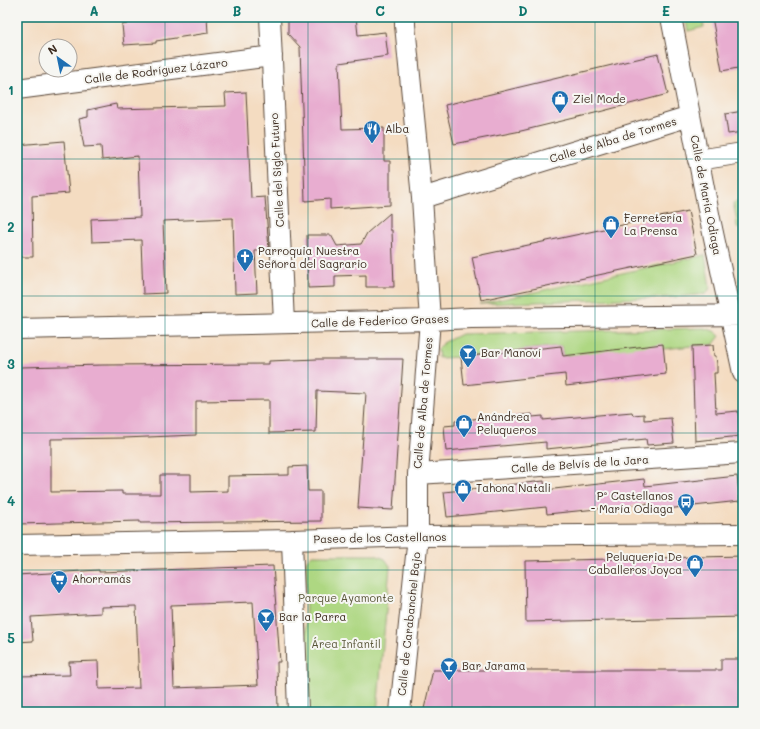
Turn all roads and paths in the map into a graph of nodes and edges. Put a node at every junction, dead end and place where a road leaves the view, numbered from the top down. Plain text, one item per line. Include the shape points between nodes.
1 (270, 17) edge
2 (405, 17) edge
3 (671, 17) edge
4 (272, 56) junction
5 (17, 89) edge
6 (690, 116) junction
7 (743, 154) edge
8 (698, 160) junction
9 (422, 198) junction
10 (736, 315) edge
11 (430, 320) junction
12 (284, 323) junction
13 (17, 329) edge
14 (743, 373) edge
15 (743, 453) edge
16 (418, 474) junction
17 (743, 534) edge
18 (418, 536) junction
19 (292, 540) junction
20 (17, 546) edge
21 (298, 712) edge
22 (400, 712) edge

1 - 4 street, Calle del Siglo Futuro
2 - 9 street, Calle de Alba de Tormes
3 - 6 street, Calle de María Odiaga
4 - 5 street, Calle de Rodríguez Lázaro
4 - 12 street, Calle del Siglo Futuro
6 - 8 street, Calle de María Odiaga
6 - 9 street, Calle de Alba de Tormes
7 - 8 street
8 - 10 street, Calle de María Odiaga
9 - 11 street, Calle de Alba de Tormes
10 - 11 street, Calle de Federico Grases
10 - 14 street, Calle de María Odiaga
11 - 12 street, Calle de Federico Grases
11 - 16 street, Calle de Alba de Tormes
12 - 13 street, Calle de Federico Grases
15 - 16 street, Calle de Belvís de la Jara
16 - 18 street, Calle de Alba de Tormes
17 - 18 street, Paseo de los Castellanos
18 - 19 street, Paseo de los Castellanos
18 - 22 street, Calle de Carabanchel Bajo
19 - 20 street, Paseo de los Castellanos
19 - 21 street

